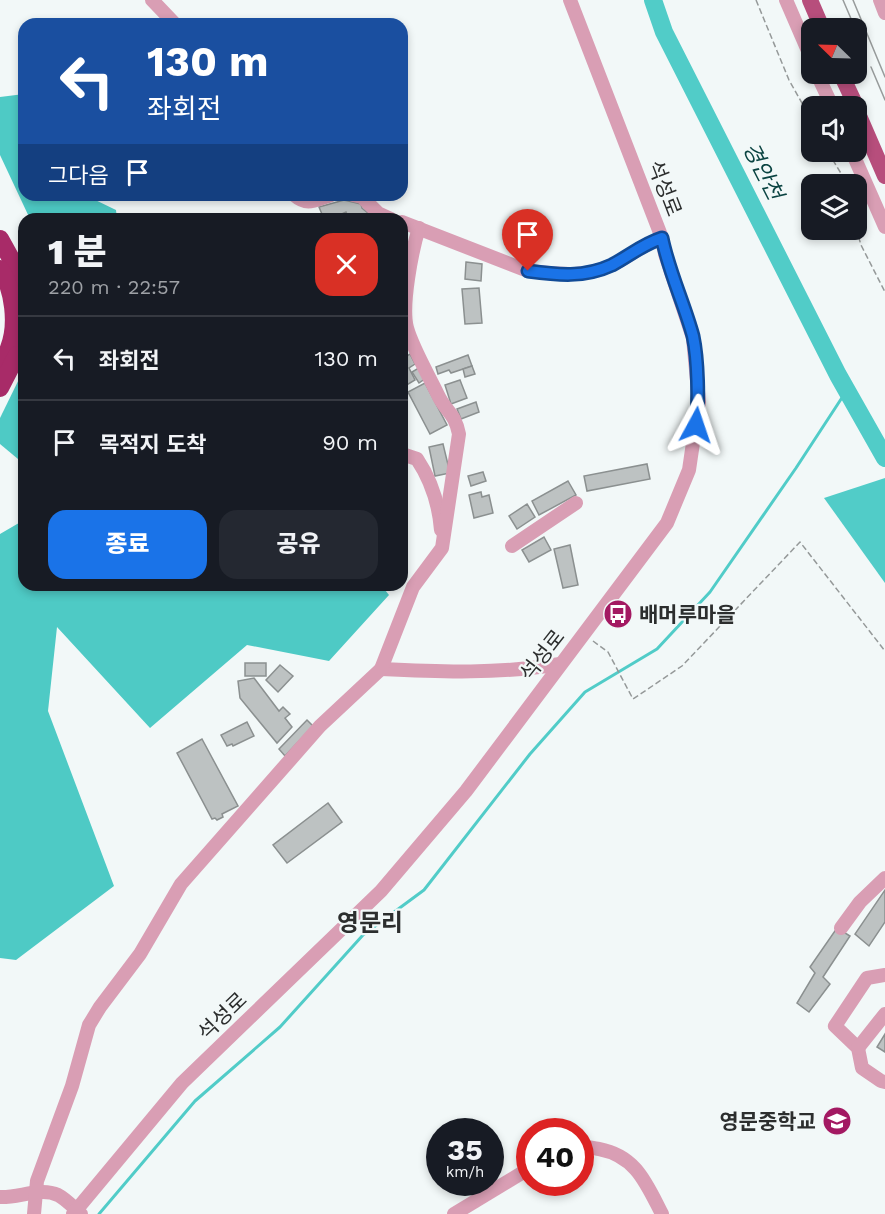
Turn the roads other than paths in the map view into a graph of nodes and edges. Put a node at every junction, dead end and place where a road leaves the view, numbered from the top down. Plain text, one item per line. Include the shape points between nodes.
1 (152, 0) edge
2 (570, 0) edge
3 (786, 0) edge
4 (810, 0) edge
5 (880, 0) edge
6 (885, 12) edge
7 (170, 18) edge
8 (818, 18) edge
9 (801, 35) edge
10 (867, 134) edge
11 (856, 162) edge
12 (885, 176) edge
13 (366, 201) edge
14 (378, 213) edge
15 (408, 224) edge
16 (885, 226) edge
17 (419, 228) junction
18 (662, 238) junction
19 (0, 240) edge
20 (0, 269) edge
21 (18, 272) edge
22 (408, 289) edge
23 (408, 328) edge
24 (18, 353) edge
25 (0, 366) edge
26 (0, 388) edge
27 (408, 457) edge
28 (576, 503) dead end
29 (512, 546) dead end
30 (442, 548) junction
31 (560, 664) junction
32 (381, 669) junction
33 (885, 878) edge
34 (841, 928) dead end
35 (885, 975) edge
36 (885, 1014) edge
37 (858, 1048) junction
38 (885, 1082) edge
39 (594, 1148) edge
40 (516, 1176) edge
41 (37, 1192) junction
42 (0, 1197) edge
43 (77, 1213) edge
44 (34, 1214) edge
45 (454, 1214) edge
46 (662, 1214) edge

1 - 7 street
2 - 18 street, 석성로
3 - 9 street
4 - 8 main road
5 - 6 street
10 - 12 main road
11 - 16 street
13 - 14 street
15 - 17 street
17 - 18 street via 528,271 583,275
17 - 22 street
18 - 31 street, 석성로 via 693,338 699,402 689,470 667,523
19 - 21 highway
20 - 25 highway via 7,279 14,312 10,348
23 - 30 street via 441,400 456,420 459,434
24 - 26 highway
27 - 30 street via 417,459 424,470 440,518
28 - 29 street
30 - 32 street via 413,587
31 - 32 street via 525,670
31 - 43 street, 석성로 via 466,791 381,891 182,1083
32 - 41 street via 320,726 181,884 140,954 100,1007 89,1024 72,1086 37,1181
33 - 34 street
35 - 37 street via 867,978 835,1026
36 - 37 street
37 - 38 street via 862,1068
39 - 46 street via 616,1152 641,1173
40 - 45 street
41 - 42 street
41 - 43 street via 59,1195
41 - 44 street

